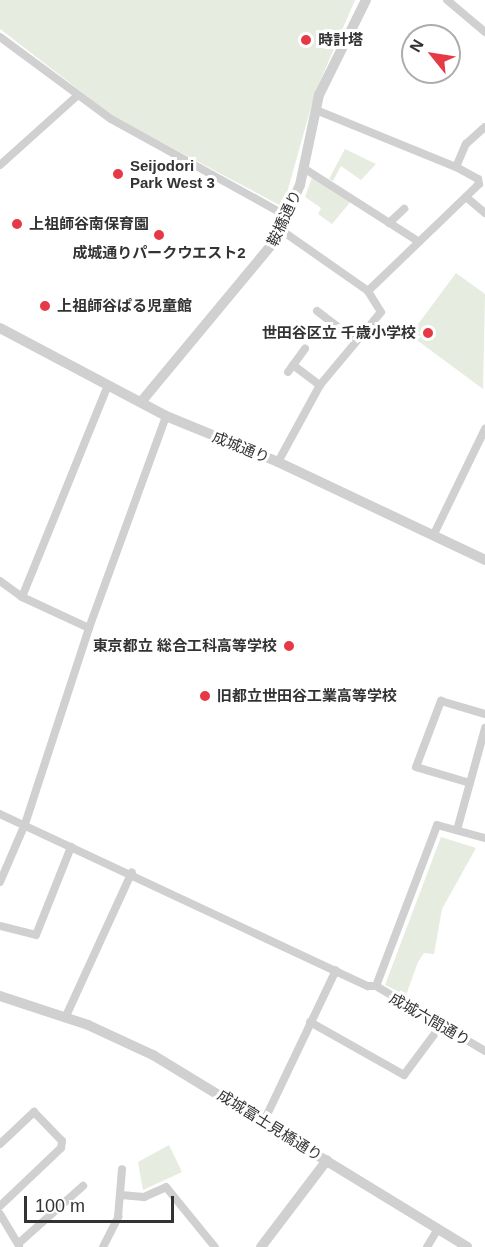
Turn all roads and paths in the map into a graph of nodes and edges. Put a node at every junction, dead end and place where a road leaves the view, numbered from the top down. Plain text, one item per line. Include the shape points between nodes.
1 (366, 0) edge
2 (447, 0) edge
3 (484, 29) edge
4 (0, 37) edge
5 (78, 95) junction
6 (316, 110) junction
7 (485, 127) edge
8 (0, 165) edge
9 (456, 167) junction
10 (305, 169) junction
11 (466, 197) junction
12 (404, 209) dead end
13 (485, 213) edge
14 (287, 216) junction
15 (389, 223) junction
16 (281, 230) junction
17 (419, 242) junction
18 (368, 291) junction
19 (317, 311) dead end
20 (0, 328) edge
21 (356, 340) junction
22 (305, 349) dead end
23 (293, 364) junction
24 (288, 372) dead end
25 (108, 385) junction
26 (320, 385) junction
27 (141, 402) junction
28 (166, 416) junction
29 (485, 429) edge
30 (278, 462) junction
31 (434, 534) junction
32 (485, 560) edge
33 (0, 581) edge
34 (22, 597) junction
35 (89, 628) junction
36 (485, 714) edge
37 (485, 728) edge
38 (470, 783) junction
39 (0, 814) edge
40 (25, 824) junction
41 (456, 830) junction
42 (485, 838) edge
43 (71, 847) junction
44 (132, 872) junction
45 (0, 882) edge
46 (0, 926) edge
47 (336, 970) junction
48 (376, 986) junction
49 (0, 996) edge
50 (66, 1016) junction
51 (310, 1022) junction
52 (442, 1024) junction
53 (485, 1051) edge
54 (264, 1120) junction
55 (0, 1144) edge
56 (327, 1160) junction
57 (122, 1169) dead end
58 (83, 1186) dead end
59 (121, 1195) junction
60 (0, 1206) edge
61 (0, 1214) edge
62 (438, 1229) junction
63 (19, 1245) edge
64 (103, 1247) edge
65 (215, 1247) edge
66 (261, 1247) edge
67 (428, 1247) edge
68 (467, 1247) edge

1 - 6 street, 鞍橋通り via 326,79
2 - 3 street
4 - 5 street
5 - 8 street
5 - 14 street via 111,119
6 - 9 street
6 - 10 street, 鞍橋通り
7 - 9 street via 466,144
9 - 11 street via 478,178 479,184
10 - 14 street, 鞍橋通り
10 - 15 street
11 - 13 street
11 - 17 street
12 - 15 street
14 - 16 street, 鞍橋通り
15 - 17 street
16 - 18 street
16 - 27 street, 鞍橋通り via 260,264
17 - 18 street
18 - 21 street via 381,312
19 - 21 street
20 - 25 street, 成城通り
21 - 26 street
22 - 23 street
23 - 24 street
23 - 26 street
25 - 27 street, 成城通り
25 - 34 street
26 - 30 street
27 - 28 street, 成城通り
28 - 30 street, 成城通り
28 - 35 street
29 - 31 street
30 - 31 street, 成城通り
31 - 32 street, 成城通り
33 - 34 street
34 - 35 street
35 - 40 street
36 - 38 street via 441,701 416,767
37 - 38 street
38 - 41 street
39 - 40 street, 成城六間通り
40 - 43 street, 成城六間通り
40 - 45 street
41 - 42 street
41 - 48 street via 437,825
43 - 44 street, 成城六間通り
43 - 46 street via 36,935
44 - 47 street, 成城六間通り
44 - 50 street
47 - 48 street, 成城六間通り
47 - 51 street
48 - 52 street, 成城六間通り
49 - 50 street, 成城富士見橋通り
50 - 54 street, 成城富士見橋通り via 128,1041
51 - 52 street via 404,1075
51 - 54 street
52 - 53 street, 成城六間通り
54 - 56 street, 成城富士見橋通り
55 - 60 street via 34,1112 62,1141 61,1149
56 - 62 street, 成城富士見橋通り
56 - 66 street
57 - 59 street
58 - 63 street
59 - 64 street via 118,1217
59 - 65 street via 144,1197 166,1187
61 - 63 street
62 - 67 street
62 - 68 street, 成城富士見橋通り

